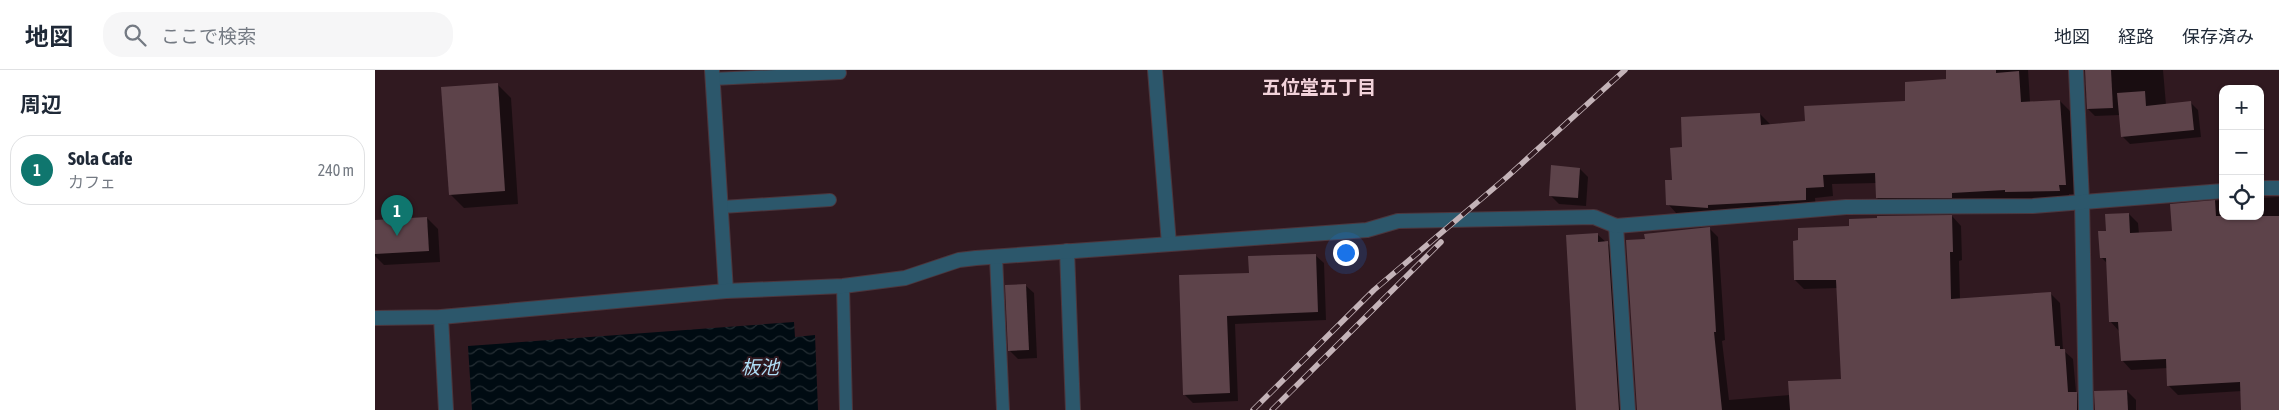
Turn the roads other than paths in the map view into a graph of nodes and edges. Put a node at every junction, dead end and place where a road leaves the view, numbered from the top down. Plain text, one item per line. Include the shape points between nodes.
1 (1155, 70) edge
2 (2076, 70) edge
3 (840, 73) dead end
4 (712, 75) edge
5 (2264, 188) edge
6 (2279, 188) edge
7 (2219, 192) edge
8 (830, 200) dead end
9 (2082, 201) junction
10 (722, 207) junction
11 (1616, 226) junction
12 (1169, 244) junction
13 (1067, 252) junction
14 (996, 257) junction
15 (843, 286) junction
16 (727, 291) junction
17 (441, 316) junction
18 (375, 318) edge
19 (446, 410) edge
20 (846, 410) edge
21 (1003, 410) edge
22 (1073, 410) edge
23 (1628, 410) edge
24 (2086, 410) edge

1 - 12 street
2 - 9 street
3 - 4 lane
4 - 10 street
5 - 6 street
7 - 9 street
8 - 10 lane
9 - 11 street via 2033,206 1846,207
9 - 24 street
10 - 16 street
11 - 12 street via 1594,217 1397,221 1367,230
11 - 23 street
12 - 13 street
13 - 14 street
13 - 22 street
14 - 15 street via 959,260 905,278
14 - 21 lane
15 - 16 street
15 - 20 lane
16 - 17 street
17 - 18 street
17 - 19 street

